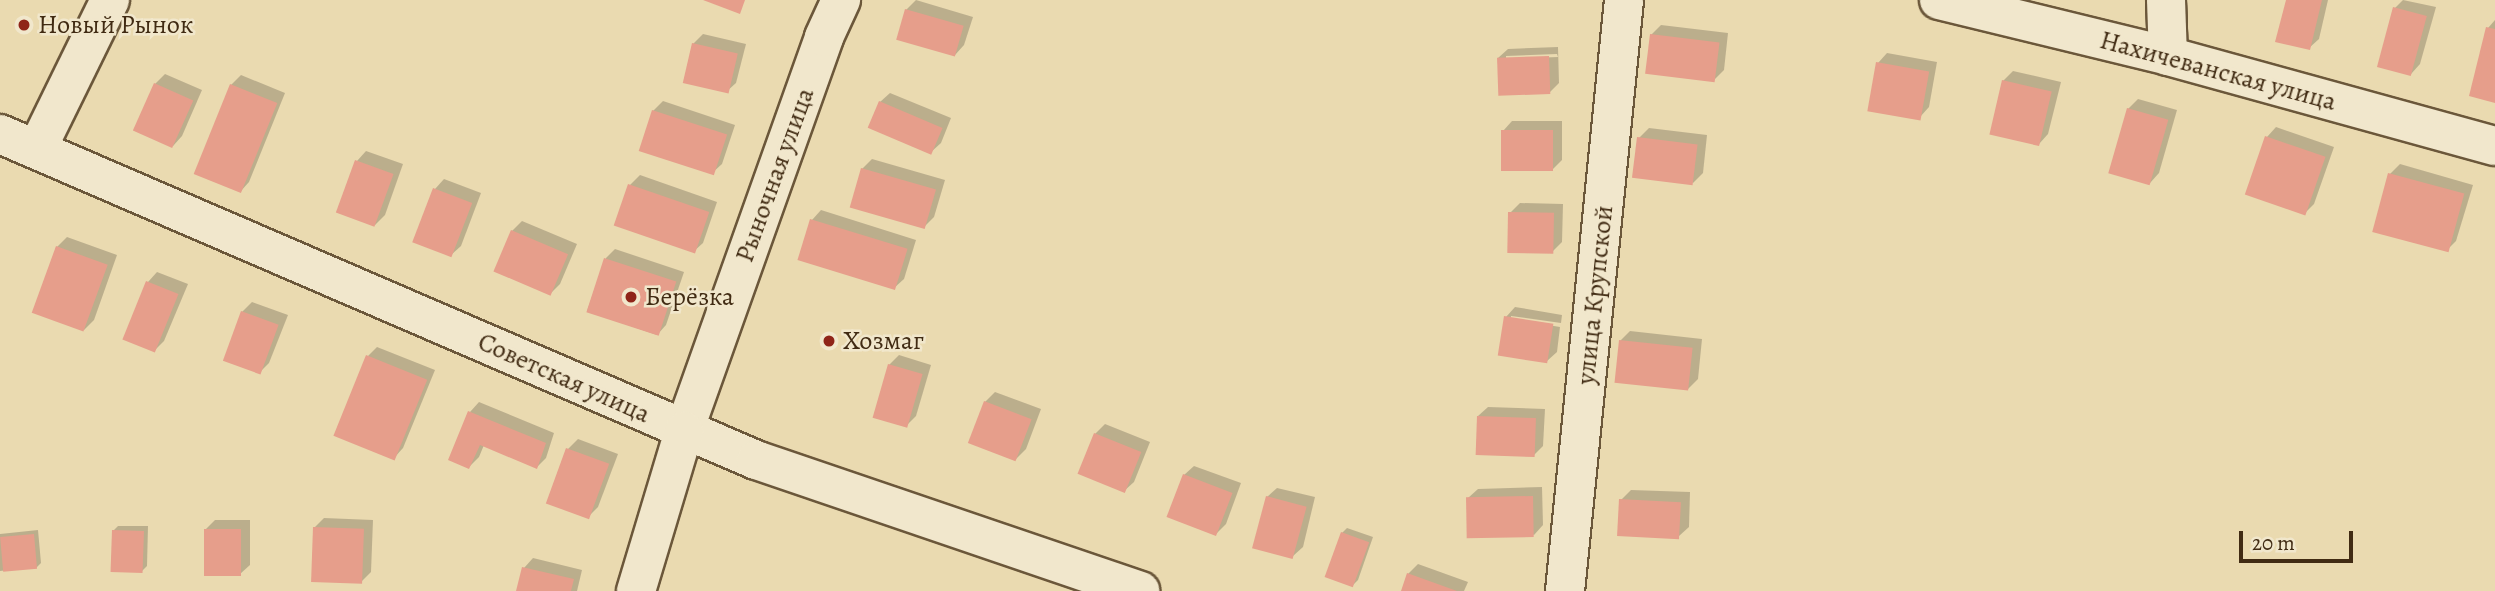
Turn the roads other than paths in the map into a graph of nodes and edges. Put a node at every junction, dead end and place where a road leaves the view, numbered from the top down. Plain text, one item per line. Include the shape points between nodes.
1 (110, 0) edge
2 (841, 0) edge
3 (1624, 0) edge
4 (1939, 0) edge
5 (2166, 0) edge
6 (2168, 56) junction
7 (0, 134) edge
8 (2495, 146) edge
9 (37, 149) junction
10 (684, 431) junction
11 (636, 591) edge
12 (1140, 591) edge
13 (1565, 591) edge

1 - 9 street
2 - 10 street, Рыночная улица
3 - 13 street, улица Крупской
4 - 6 street, Нахичеванская улица
5 - 6 street
6 - 8 street, Нахичеванская улица
7 - 9 street, Советская улица
9 - 10 street, Советская улица
10 - 11 street, Рыночная улица
10 - 12 street, Советская улица via 755,460

